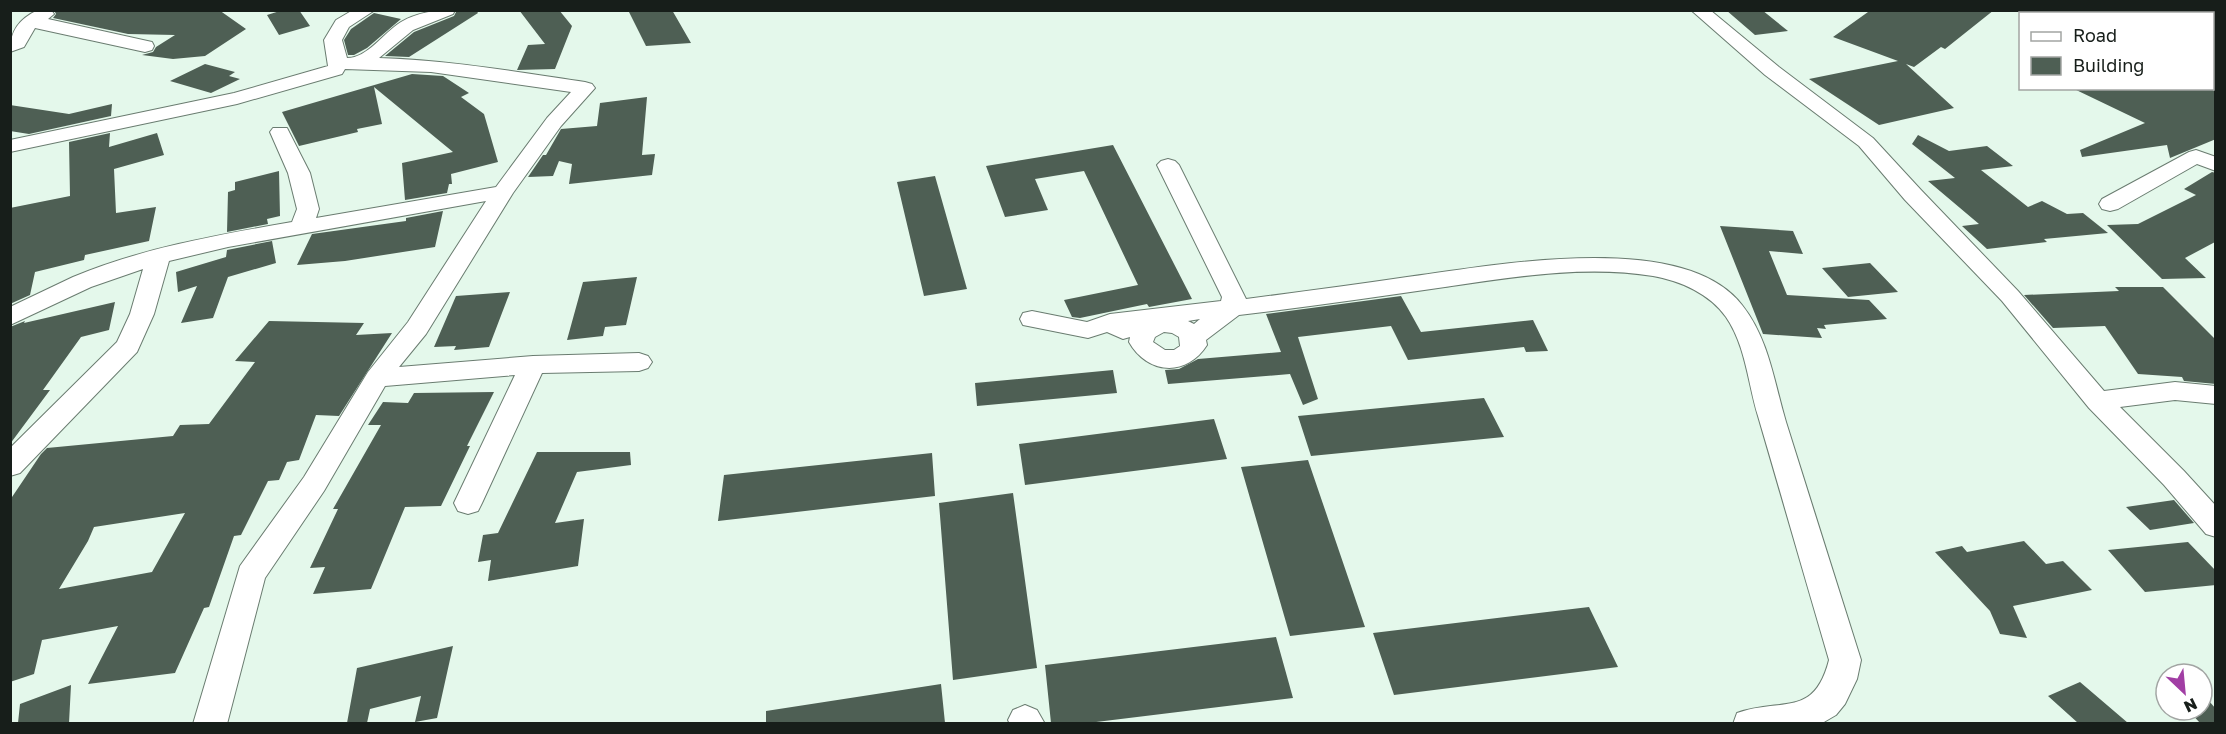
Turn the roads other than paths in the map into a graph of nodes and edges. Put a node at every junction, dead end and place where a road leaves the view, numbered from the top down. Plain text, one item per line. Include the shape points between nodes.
1 (53, 10) edge
2 (367, 10) edge
3 (447, 10) edge
4 (1700, 10) edge
5 (30, 21) junction
6 (145, 46) dead end
7 (10, 47) edge
8 (351, 63) junction
9 (280, 132) dead end
10 (10, 146) edge
11 (1168, 165) dead end
12 (2216, 165) edge
13 (503, 192) junction
14 (2110, 204) dead end
15 (301, 227) junction
16 (159, 256) junction
17 (1232, 308) junction
18 (10, 317) edge
19 (1032, 319) dead end
20 (1110, 322) junction
21 (639, 362) dead end
22 (533, 365) junction
23 (377, 378) junction
24 (2216, 395) edge
25 (2098, 401) junction
26 (10, 466) edge
27 (468, 503) dead end
28 (2216, 526) edge
29 (210, 723) edge
30 (1749, 723) edge

1 - 5 street
2 - 8 street via 342,24 333,40
3 - 8 street via 407,26
4 - 25 street via 1866,142 2010,296
5 - 6 street
5 - 7 street via 18,43
8 - 10 street via 237,98
8 - 13 street via 455,70 585,88 554,122
9 - 15 street via 299,173 308,209
11 - 17 street via 1234,297
12 - 14 street via 2196,156
13 - 15 street
13 - 23 street via 417,328
15 - 16 street
16 - 18 street via 83,282
16 - 26 street via 128,346
17 - 20 street
17 - 20 street via 1193,337 1182,327 1164,324 1148,330 1141,342
17 - 30 street via 1522,270 1605,264 1688,278 1729,303 1759,365 1845,660 1842,682 1821,708 1801,718
19 - 20 street via 1088,330
21 - 22 street
22 - 23 street
22 - 27 street
23 - 29 street via 314,484 251,575
24 - 25 street via 2175,391
25 - 28 street

